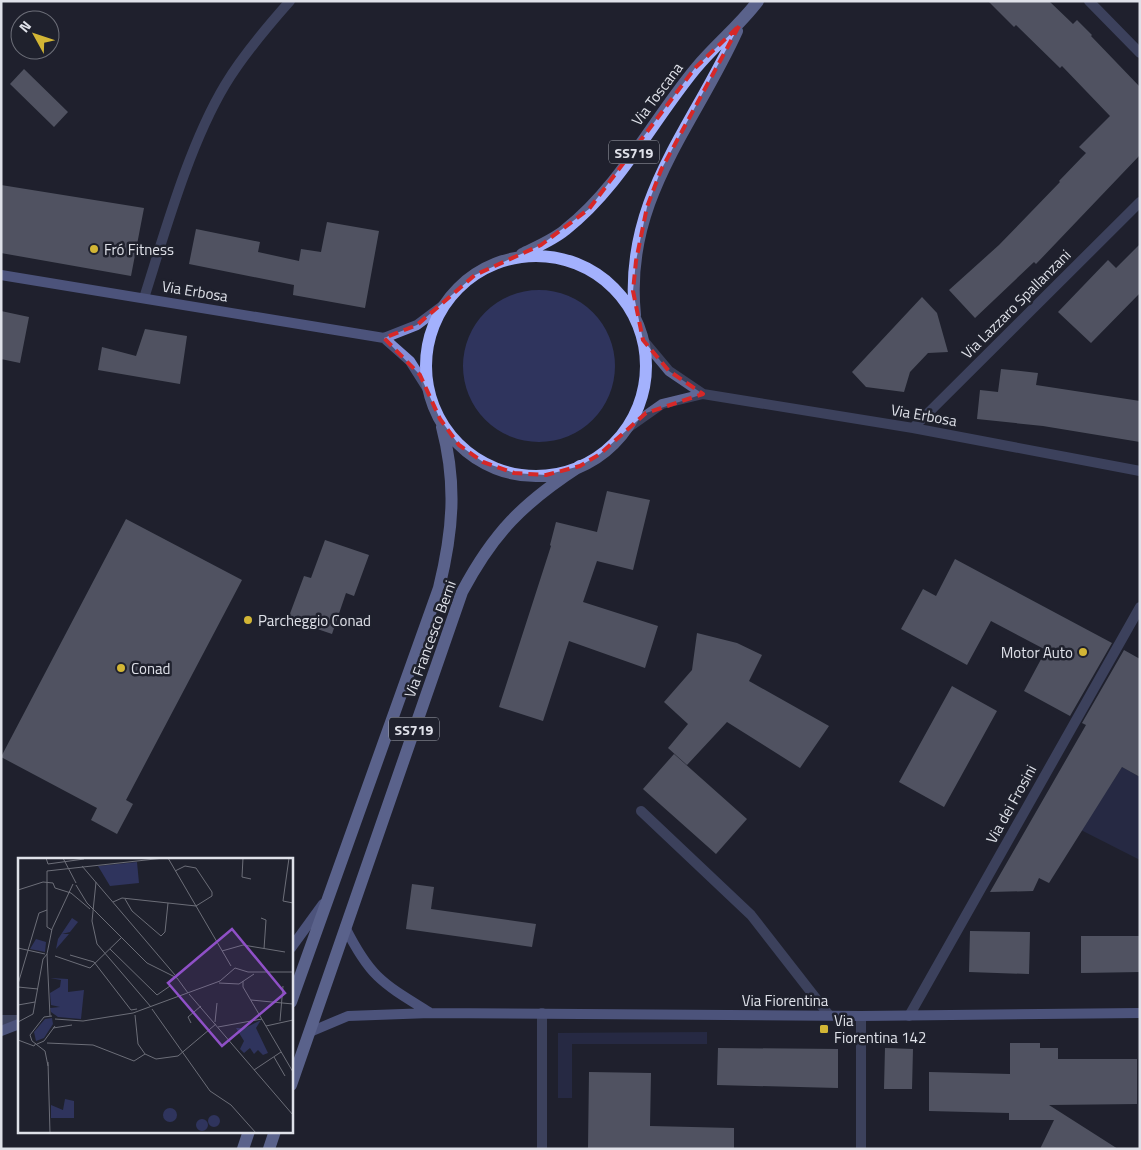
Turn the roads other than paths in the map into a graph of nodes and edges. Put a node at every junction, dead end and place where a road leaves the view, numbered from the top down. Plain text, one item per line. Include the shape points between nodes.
1 (290, 1) edge
2 (758, 1) edge
3 (1089, 1) edge
4 (739, 26) junction
5 (1140, 53) edge
6 (1140, 202) edge
7 (513, 258) junction
8 (1, 275) edge
9 (144, 298) junction
10 (445, 304) junction
11 (636, 320) junction
12 (384, 338) junction
13 (643, 340) junction
14 (429, 390) junction
15 (703, 394) junction
16 (440, 419) junction
17 (914, 428) junction
18 (625, 430) junction
19 (580, 466) junction
20 (1140, 471) edge
21 (1140, 607) edge
22 (640, 811) dead end
23 (328, 898) junction
24 (345, 927) junction
25 (292, 947) edge
26 (292, 999) edge
27 (430, 1012) junction
28 (542, 1013) junction
29 (1140, 1013) edge
30 (829, 1015) junction
31 (860, 1016) junction
32 (908, 1016) junction
33 (1, 1020) edge
34 (18, 1020) edge
35 (18, 1024) edge
36 (1, 1031) edge
37 (310, 1032) junction
38 (292, 1082) edge
39 (249, 1132) edge
40 (275, 1132) edge
41 (243, 1149) edge
42 (269, 1149) edge
43 (542, 1149) edge
44 (861, 1149) edge

1 - 9 street via 244,56 220,94 194,151
2 - 4 main road, Via Toscana / SS719
3 - 5 street
4 - 7 main road, Via Toscana / SS719 via 695,68 589,209 564,231
4 - 11 main road, Via Toscana / SS719 via 716,74 661,170 647,207 636,261 633,292
6 - 17 street, Via Lazzaro Spallanzani
7 - 10 main road, SS719 via 475,275
7 - 11 main road, SS719 via 554,257 583,266 612,286
8 - 9 street, Via Erbosa
9 - 12 street, Via Erbosa
10 - 12 street via 417,325
10 - 14 main road, SS719 via 429,341 426,370
11 - 13 main road, SS719
12 - 14 street via 410,361
13 - 15 street, Via Erbosa via 670,371
13 - 18 main road, SS719 via 646,362 643,391
14 - 16 main road, SS719
15 - 17 street, Via Erbosa
15 - 18 street, Via Erbosa via 662,404
16 - 19 main road, SS719 via 467,451 506,472 546,475
16 - 23 main road, Via Francesco Berni / SS719 via 452,476 453,505 439,588
17 - 20 street, Via Erbosa
18 - 19 main road, SS719 via 600,454
19 - 24 main road, Via Francesco Berni / SS719 via 546,489 509,521 477,564 462,592
21 - 32 street, Via dei Frosini
22 - 30 street via 751,915
23 - 25 street
23 - 26 main road, Via Francesco Berni / SS719
24 - 27 street via 361,959 379,980
24 - 37 main road, Via Francesco Berni / SS719
27 - 28 street, Via Fiorentina
27 - 37 street, Via Fiorentina via 348,1016
28 - 30 street, Via Fiorentina
28 - 43 street
29 - 32 street, Via Fiorentina
30 - 31 street, Via Fiorentina
31 - 32 street, Via Fiorentina
31 - 44 street
33 - 34 street
35 - 36 street
37 - 38 main road, SS719
39 - 41 main road
40 - 42 main road

